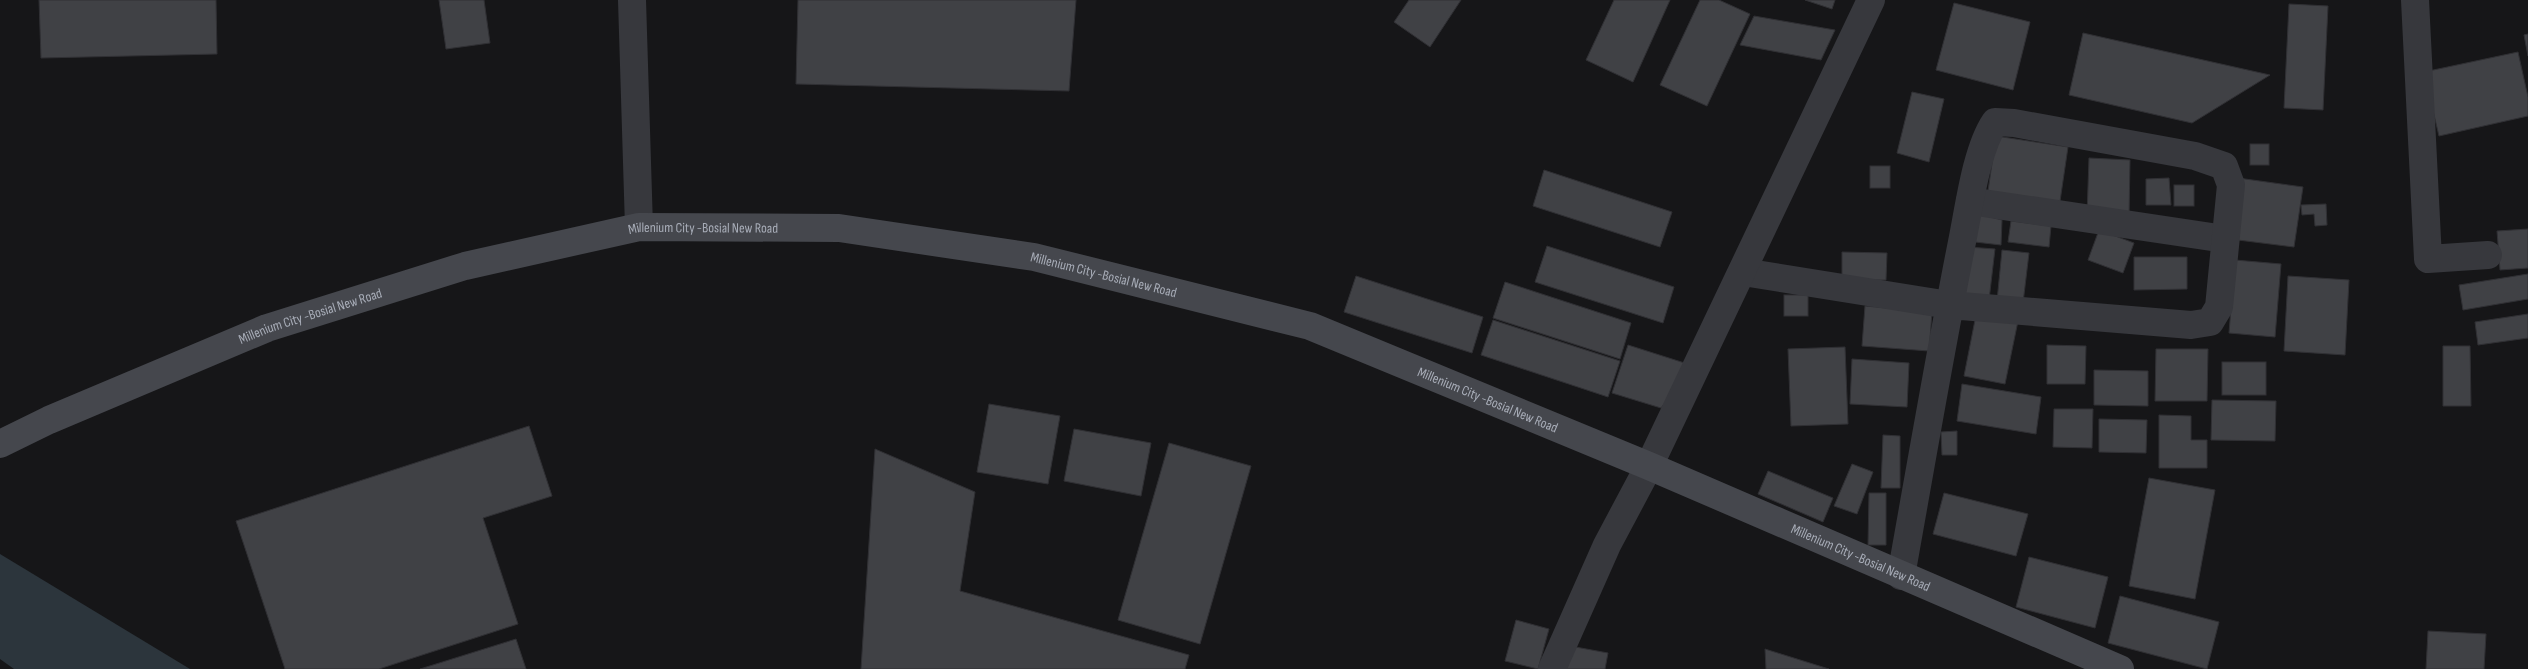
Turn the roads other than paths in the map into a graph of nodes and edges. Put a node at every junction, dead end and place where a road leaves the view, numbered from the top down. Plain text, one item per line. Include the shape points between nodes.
1 (632, 0) edge
2 (1871, 0) edge
3 (2415, 0) edge
4 (1970, 201) junction
5 (639, 227) junction
6 (2225, 239) junction
7 (2488, 255) dead end
8 (1743, 272) junction
9 (1949, 306) junction
10 (0, 444) edge
11 (1650, 466) junction
12 (1901, 576) junction
13 (1552, 669) edge
14 (2120, 669) edge

1 - 5 street
2 - 8 street
3 - 7 street via 2428,259
4 - 6 street
4 - 6 street via 1987,134 1995,122 2014,123 2195,156 2224,166 2231,185
4 - 9 street
5 - 10 street, Millenium City -Bosial New Road via 465,266 267,328
5 - 11 street, Millenium City -Bosial New Road via 839,228 1034,258 1310,326
6 - 9 street via 2219,308 2210,322 2191,325
8 - 9 street
8 - 11 street
9 - 12 street
11 - 12 street, Millenium City -Bosial New Road
11 - 13 street via 1607,545
12 - 14 street, Millenium City -Bosial New Road

